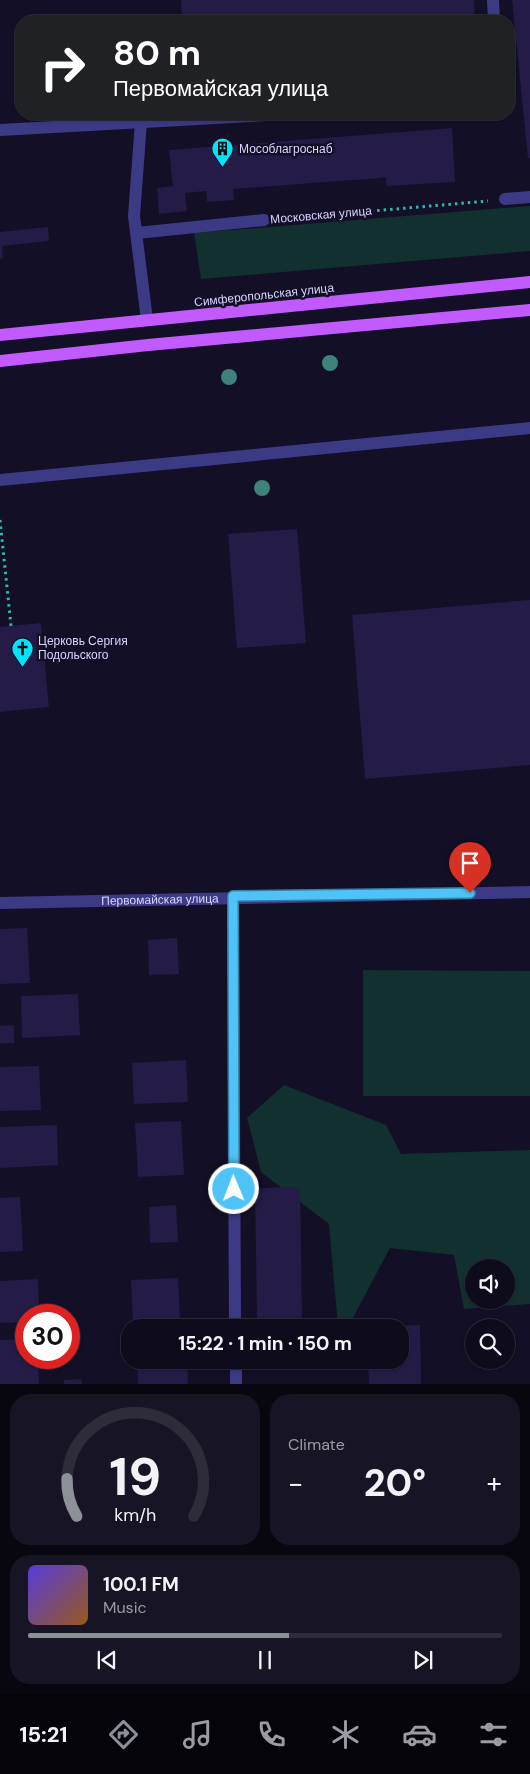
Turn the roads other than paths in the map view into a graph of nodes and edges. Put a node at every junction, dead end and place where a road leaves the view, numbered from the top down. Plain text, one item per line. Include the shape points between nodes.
1 (492, 0) edge
2 (493, 15) edge
3 (177, 120) edge
4 (141, 122) junction
5 (0, 130) edge
6 (530, 197) edge
7 (504, 199) road end
8 (264, 220) road end
9 (137, 233) junction
10 (530, 282) edge
11 (530, 310) edge
12 (147, 320) junction
13 (0, 335) edge
14 (0, 361) edge
15 (530, 428) edge
16 (0, 480) edge
17 (530, 892) edge
18 (233, 896) junction
19 (0, 903) edge
20 (235, 1319) edge
21 (236, 1369) edge
22 (236, 1384) edge

1 - 2 street
3 - 4 street
4 - 5 street
4 - 9 street via 134,216
6 - 7 street
8 - 9 street, Московская улица
9 - 12 street
10 - 12 main road, Симферопольская улица
11 - 14 main road
12 - 13 main road, Симферопольская улица
15 - 16 street
17 - 18 street, Первомайская улица
18 - 19 street, Первомайская улица
18 - 20 street
21 - 22 street

